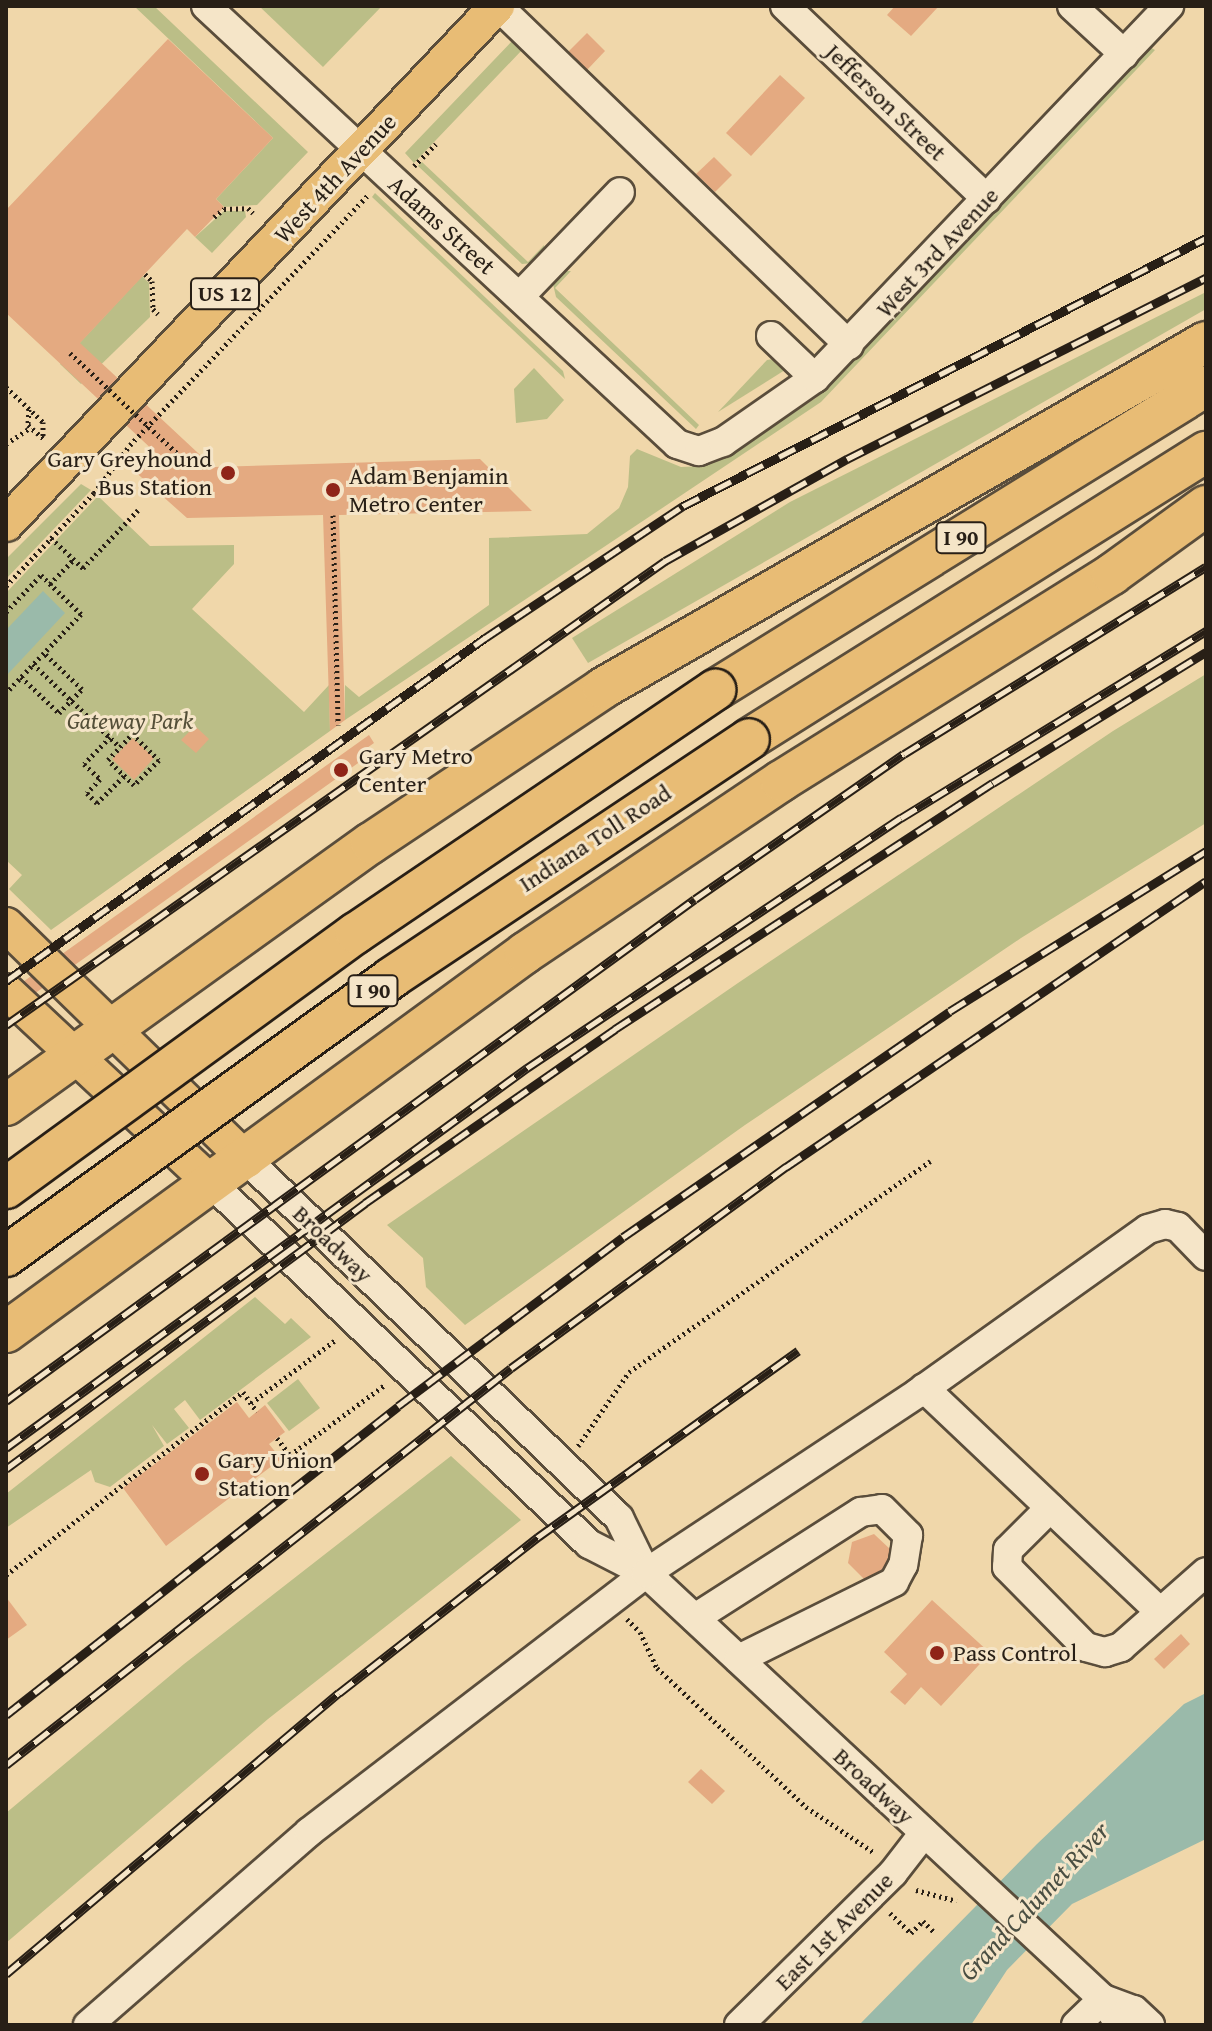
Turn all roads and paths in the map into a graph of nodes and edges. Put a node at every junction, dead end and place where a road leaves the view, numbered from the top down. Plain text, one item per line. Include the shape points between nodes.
1 (206, 6) edge
2 (498, 6) edge
3 (785, 6) edge
4 (1072, 6) edge
5 (1169, 6) edge
6 (1124, 54) junction
7 (360, 150) junction
8 (370, 192) dead end
9 (620, 192) dead end
10 (987, 199) junction
11 (253, 213) dead end
12 (214, 217) dead end
13 (145, 274) dead end
14 (520, 296) junction
15 (158, 314) dead end
16 (771, 336) dead end
17 (1206, 342) edge
18 (849, 345) junction
19 (70, 353) dead end
20 (815, 378) junction
21 (1206, 386) edge
22 (6, 387) edge
23 (29, 409) junction
24 (31, 427) junction
25 (6, 444) edge
26 (677, 444) joint
27 (1206, 452) edge
28 (192, 467) dead end
29 (1206, 506) edge
30 (138, 510) dead end
31 (333, 515) dead end
32 (6, 524) edge
33 (51, 538) junction
34 (74, 559) junction
35 (50, 584) junction
36 (6, 586) edge
37 (6, 612) edge
38 (44, 653) junction
39 (33, 664) junction
40 (21, 677) junction
41 (6, 693) edge
42 (71, 701) junction
43 (338, 725) dead end
44 (110, 737) junction
45 (120, 747) junction
46 (124, 776) junction
47 (6, 925) edge
48 (6, 991) edge
49 (114, 1028) junction
50 (77, 1055) junction
51 (6, 1105) edge
52 (247, 1160) junction
53 (930, 1161) dead end
54 (212, 1184) junction
55 (6, 1188) edge
56 (6, 1256) edge
57 (1206, 1256) edge
58 (6, 1332) edge
59 (339, 1338) dead end
60 (387, 1383) dead end
61 (924, 1388) junction
62 (251, 1403) junction
63 (257, 1412) dead end
64 (277, 1438) dead end
65 (558, 1461) junction
66 (1050, 1508) junction
67 (1206, 1572) edge
68 (646, 1573) junction
69 (6, 1575) edge
70 (609, 1602) junction
71 (1160, 1612) junction
72 (695, 1618) junction
73 (739, 1659) junction
74 (924, 1833) junction
75 (873, 1852) dead end
76 (916, 1890) dead end
77 (969, 1892) junction
78 (886, 1909) dead end
79 (935, 1933) dead end
80 (1103, 1999) junction
81 (88, 2025) edge
82 (739, 2025) edge
83 (1076, 2025) edge
84 (1120, 2025) edge
85 (1150, 2025) edge

1 - 7 street, Adams Street
2 - 7 main road, West 4th Avenue / US 12
2 - 18 street
3 - 10 street, Jefferson Street
4 - 6 street
5 - 6 street, West 3rd Avenue
6 - 10 street, West 3rd Avenue
7 - 14 street, Adams Street
7 - 32 main road, West 4th Avenue / US 12
8 - 33 path via 130,445
9 - 14 street
10 - 18 street, West 3rd Avenue
11 - 12 path via 248,208 224,209
13 - 15 path via 152,281 153,309
14 - 26 street, Adams Street
16 - 20 street
17 - 49 highway via 603,688 371,843
18 - 20 street, West 3rd Avenue
19 - 28 path, bridge
20 - 26 street, West 3rd Avenue via 710,449 689,451
21 - 55 highway, I 90, bridge via 715,690 356,933
22 - 23 path
23 - 24 path
23 - 24 path via 43,422 43,438
24 - 25 path
27 - 56 highway, Indiana Toll Road / I 90, bridge via 749,739 391,978
29 - 52 highway via 1112,574 781,781 538,944
30 - 34 path via 83,568
31 - 43 path
33 - 34 path
33 - 36 path
34 - 35 path
35 - 37 path via 41,575
35 - 38 path via 81,614
38 - 39 path
38 - 42 path via 82,689
39 - 40 path
39 - 42 path
40 - 41 path
40 - 42 path via 59,713
42 - 44 path
44 - 45 path
44 - 46 path via 84,764 100,779 87,793 97,803
45 - 46 path via 108,760
45 - 46 path via 132,734 159,760 134,785
47 - 49 main road, Broadway
48 - 50 main road, Broadway
49 - 50 highway
49 - 52 main road, Broadway
50 - 51 highway
50 - 54 main road, Broadway
52 - 54 highway
52 - 65 street, Broadway
53 - 65 path via 629,1372 586,1440
54 - 58 highway
54 - 68 street, Broadway via 589,1544
57 - 61 street via 1178,1227 1148,1229
59 - 62 path
60 - 64 path via 290,1455
61 - 66 street
61 - 68 street
62 - 63 path
62 - 69 path via 243,1392
65 - 68 street, Broadway via 619,1518
66 - 71 street
66 - 71 street via 1008,1550 1007,1567 1086,1647 1105,1652 1121,1647
67 - 71 street
68 - 70 street
68 - 72 street, Broadway
70 - 75 path via 640,1632 657,1668 806,1807
70 - 81 street via 309,1832
72 - 73 street, Broadway
72 - 73 street via 861,1512 882,1509 908,1535 894,1582
73 - 74 street, Broadway
74 - 77 street, Broadway
74 - 82 street, East 1st Avenue via 893,1873
76 - 77 path
77 - 80 street, Broadway via 1044,1943
78 - 79 path via 911,1933 923,1921
80 - 83 street
80 - 84 street, Broadway
80 - 85 street, Broadway via 1134,2010

